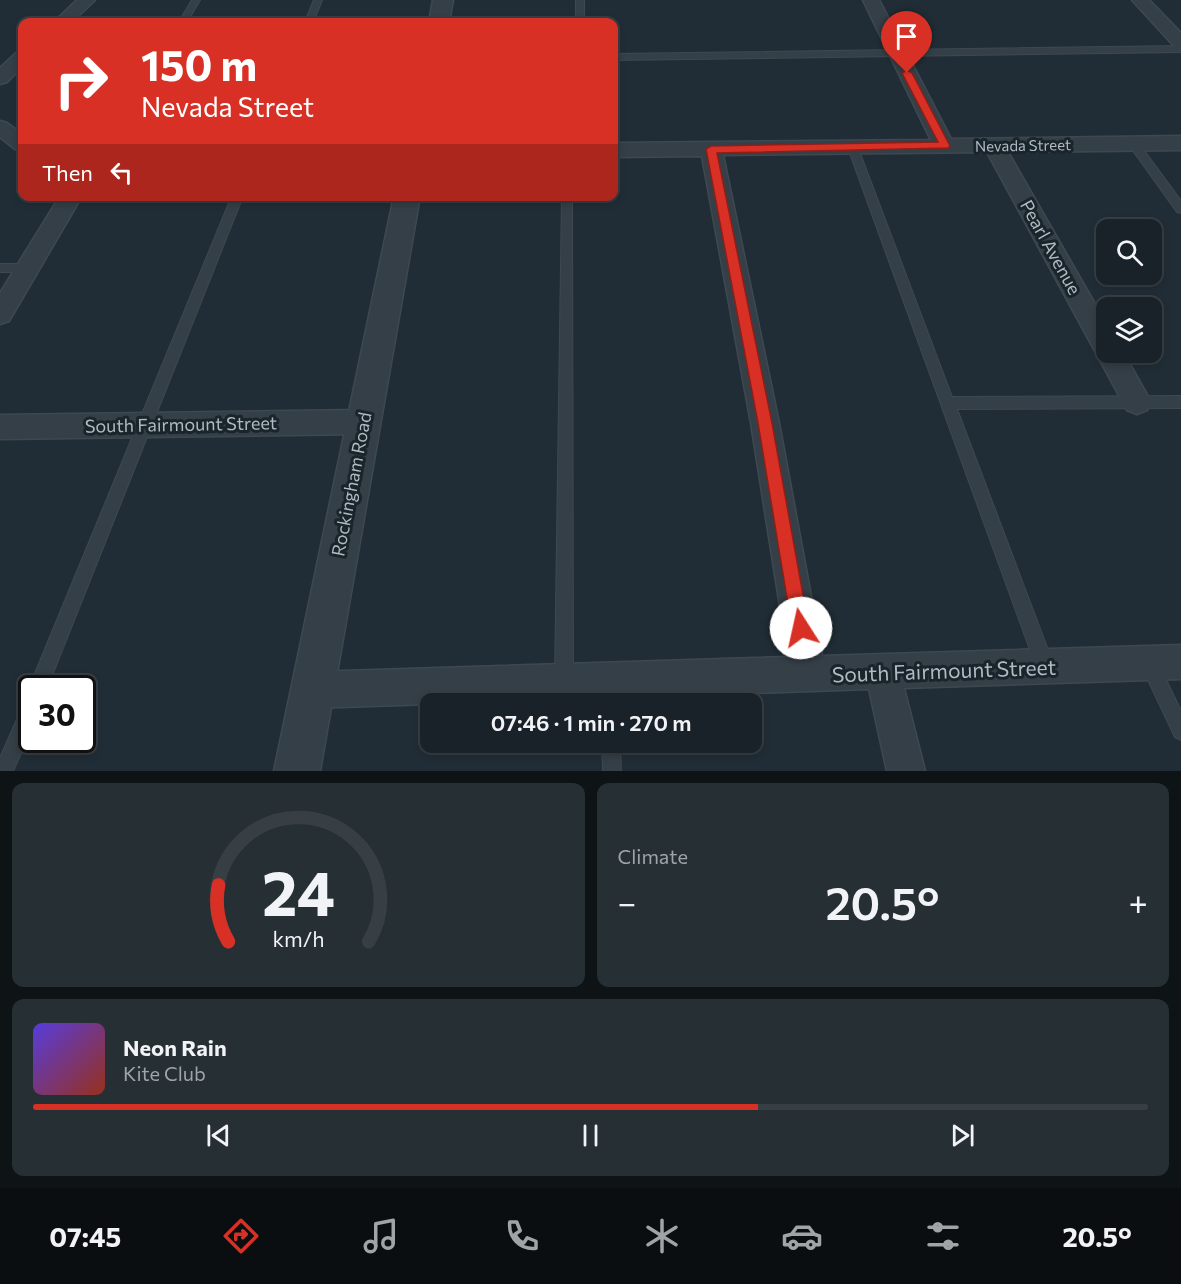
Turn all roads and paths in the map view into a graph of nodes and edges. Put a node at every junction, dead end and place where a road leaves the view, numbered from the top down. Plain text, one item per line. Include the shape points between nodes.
1 (87, 0) edge
2 (196, 0) edge
3 (318, 0) edge
4 (444, 0) edge
5 (580, 0) edge
6 (871, 0) edge
7 (1140, 0) edge
8 (67, 18) edge
9 (185, 18) edge
10 (311, 18) edge
11 (440, 18) edge
12 (580, 18) edge
13 (1181, 44) edge
14 (1181, 50) edge
15 (898, 55) junction
16 (618, 57) edge
17 (0, 127) edge
18 (18, 141) edge
19 (1133, 143) junction
20 (1181, 143) edge
21 (944, 146) junction
22 (994, 146) junction
23 (854, 148) junction
24 (711, 149) junction
25 (618, 150) edge
26 (68, 201) edge
27 (236, 201) edge
28 (406, 201) edge
29 (567, 201) edge
30 (1181, 209) edge
31 (0, 268) edge
32 (27, 268) junction
33 (0, 314) edge
34 (1096, 329) edge
35 (1115, 363) edge
36 (1137, 402) junction
37 (1181, 402) edge
38 (948, 403) junction
39 (362, 422) junction
40 (145, 425) junction
41 (0, 426) edge
42 (1165, 662) edge
43 (1045, 666) junction
44 (882, 672) junction
45 (808, 674) junction
46 (43, 675) edge
47 (564, 682) junction
48 (312, 690) junction
49 (609, 692) edge
50 (1181, 731) edge
51 (18, 738) edge
52 (611, 753) edge
53 (4, 771) edge
54 (297, 771) edge
55 (612, 771) edge
56 (906, 771) edge

1 - 8 street
2 - 9 lane
3 - 10 lane
4 - 11 street
5 - 12 lane
6 - 15 street
7 - 13 street
14 - 15 lane
15 - 16 lane
15 - 21 street
17 - 18 street
19 - 20 street, Nevada Street
19 - 22 street, Nevada Street
19 - 30 lane
21 - 22 street, Nevada Street
21 - 23 street, Nevada Street
22 - 34 street, Pearl Avenue
23 - 24 street, Nevada Street
23 - 38 lane
24 - 25 street, Nevada Street
24 - 45 street via 765,423
26 - 32 street
27 - 40 lane
28 - 39 street, Rockingham Road
29 - 47 lane
31 - 32 lane
32 - 33 street
35 - 36 street, Pearl Avenue
36 - 37 lane
36 - 38 lane
38 - 43 lane
39 - 40 street, South Fairmount Street
39 - 48 street, Rockingham Road
40 - 41 street, South Fairmount Street
40 - 46 lane
42 - 43 street, South Fairmount Street
42 - 50 lane
43 - 44 street, South Fairmount Street
44 - 45 street, South Fairmount Street
44 - 56 street
45 - 49 street, South Fairmount Street
47 - 48 street, South Fairmount Street
47 - 49 street, South Fairmount Street
48 - 54 street, Rockingham Road
51 - 53 lane
52 - 55 lane

